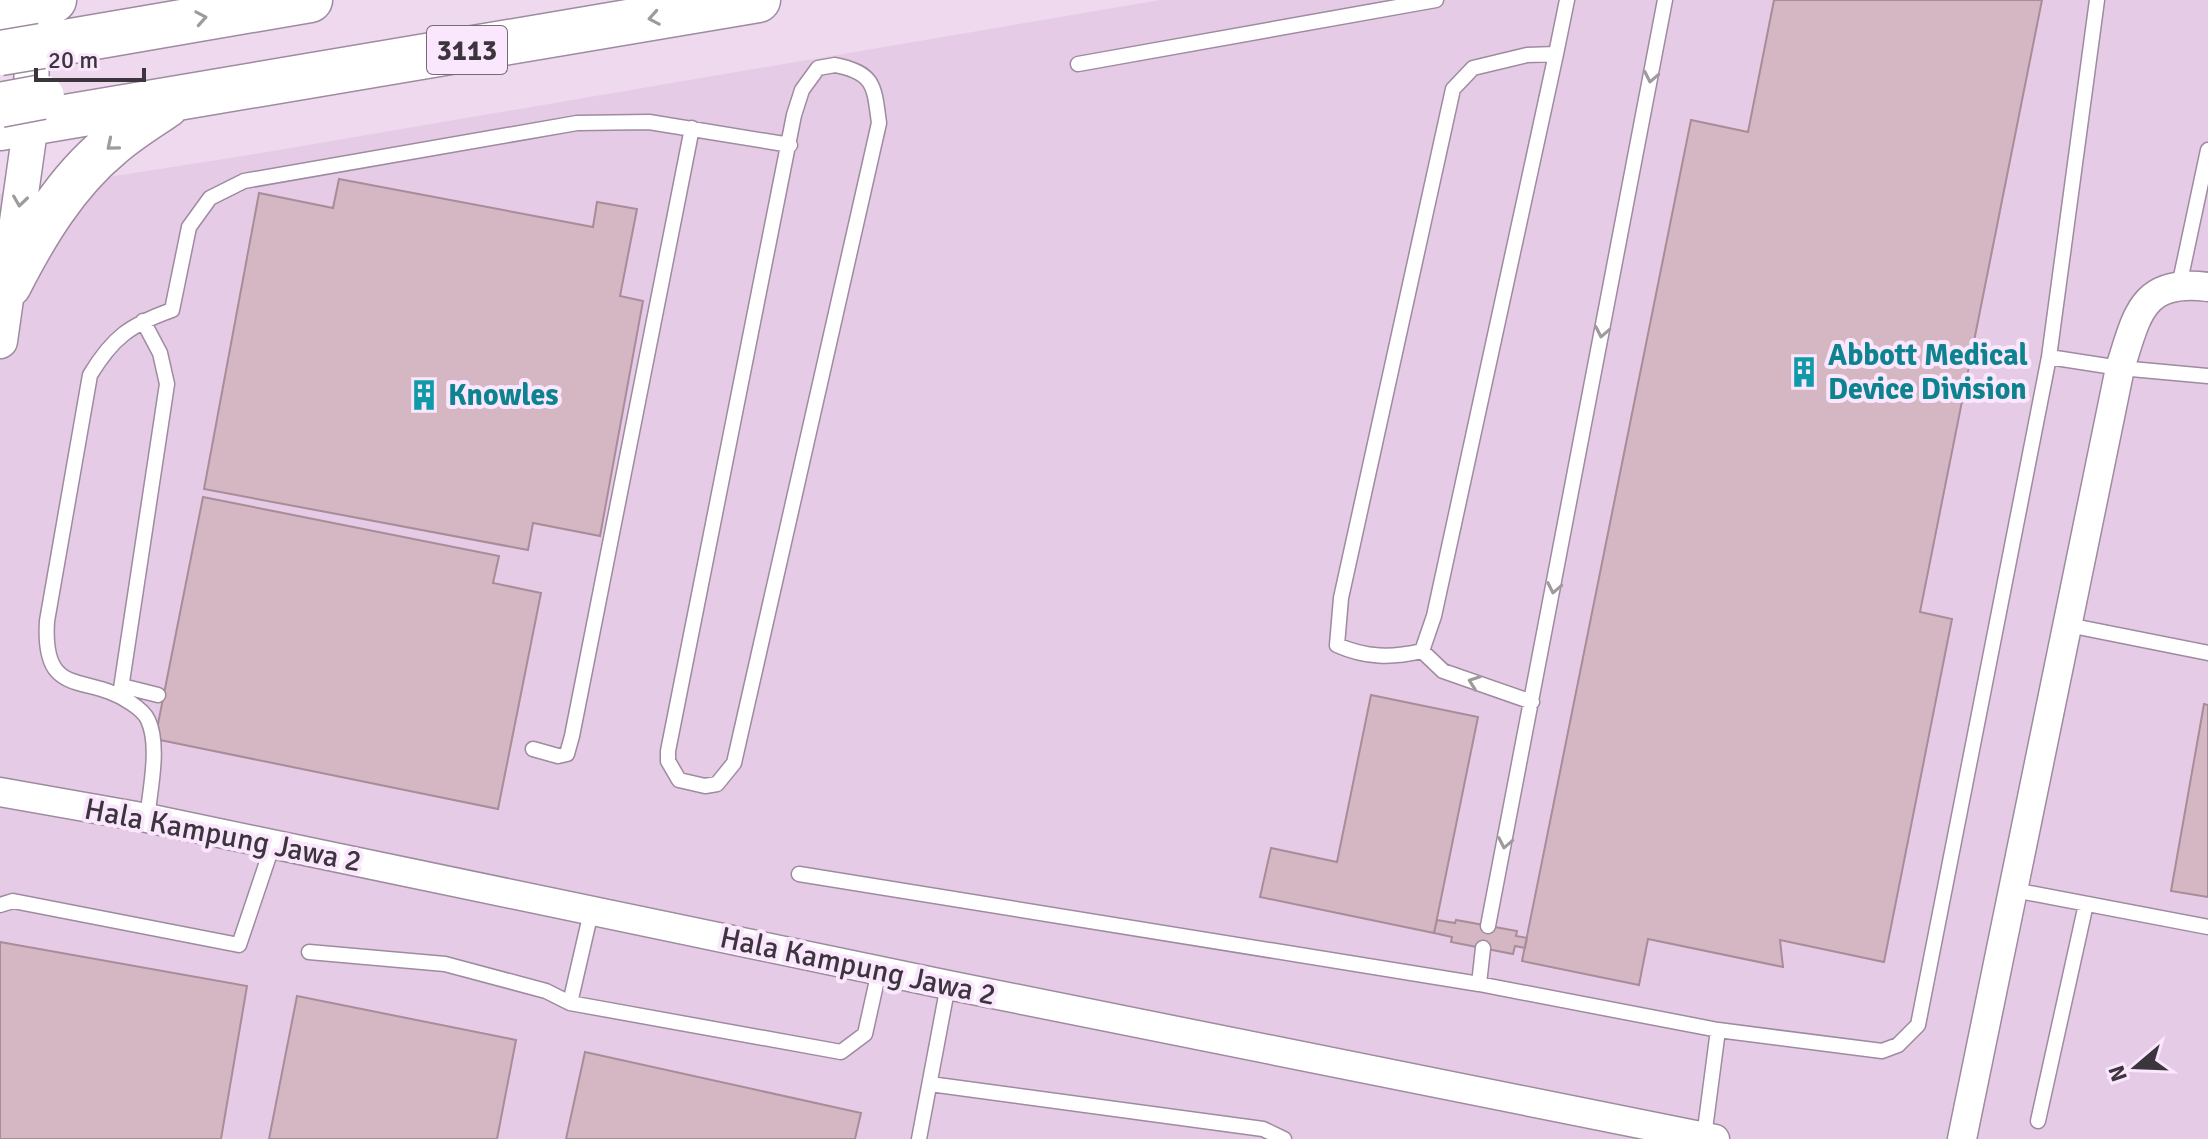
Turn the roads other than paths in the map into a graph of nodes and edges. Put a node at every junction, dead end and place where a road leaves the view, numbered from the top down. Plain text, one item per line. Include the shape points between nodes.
1 (310, 0) edge
2 (594, 0) edge
3 (758, 0) edge
4 (1436, 0) edge
5 (1567, 0) edge
6 (1665, 0) edge
7 (2097, 0) edge
8 (29, 4) edge
9 (0, 53) edge
10 (1556, 54) junction
11 (1078, 64) dead end
12 (175, 99) junction
13 (10, 119) edge
14 (692, 128) junction
15 (790, 145) junction
16 (2208, 150) edge
17 (9, 285) junction
18 (2179, 286) junction
19 (2208, 287) edge
20 (143, 321) junction
21 (0, 341) edge
22 (2049, 357) junction
23 (2120, 368) junction
24 (2208, 376) edge
25 (2068, 625) junction
26 (1422, 651) junction
27 (2208, 653) edge
28 (121, 690) junction
29 (158, 695) dead end
30 (1532, 702) junction
31 (533, 749) dead end
32 (0, 792) edge
33 (147, 818) junction
34 (273, 844) junction
35 (799, 874) dead end
36 (2014, 890) junction
37 (2086, 904) junction
38 (0, 905) edge
39 (591, 912) junction
40 (1488, 926) dead end
41 (2208, 927) edge
42 (1483, 948) dead end
43 (309, 952) dead end
44 (879, 971) junction
45 (1479, 984) junction
46 (948, 985) junction
47 (570, 1003) junction
48 (1718, 1030) junction
49 (930, 1084) junction
50 (2038, 1121) dead end
51 (1710, 1138) edge
52 (919, 1139) edge
53 (1284, 1139) edge
54 (1962, 1139) edge

9 -> 1 highway, bridge
2 - 13 highway, 3113, bridge
3 -> 12 highway, 3113
4 - 11 lane
5 - 10 lane
6 -> 30 lane
7 - 22 lane
8 - 13 street
10 - 26 lane via 1438,600
10 - 26 lane via 1473,68 1453,89 1341,598 1337,645 1376,657
12 - 13 highway, 3113
12 -> 17 highway via 109,146 67,190 34,236
13 -> 17 street
14 - 15 lane
14 - 20 lane via 649,122 577,123 244,181 210,198 189,227 172,310
14 - 31 lane via 572,736 567,754
15 - 15 lane via 802,90 818,68 855,69 869,80 879,123 734,763 717,784 705,786 679,780 668,751
16 - 18 lane
17 - 21 street
18 - 19 street
18 - 23 street via 2150,298 2138,312
20 - 28 lane via 160,353 167,384
20 - 28 lane via 106,349 90,375 47,621 46,642 55,669 65,680
22 - 23 lane
22 - 48 lane via 1918,1025 1898,1045 1882,1051
23 - 24 lane
23 - 25 street
25 - 27 lane
25 - 36 street
30 -> 26 lane via 1443,671
28 - 29 lane
28 - 33 lane via 148,720 153,751
30 -> 40 lane
32 - 33 street, Hala Kampung Jawa 2
33 - 34 street, Hala Kampung Jawa 2
34 - 38 lane via 239,945 13,901
34 - 39 street, Hala Kampung Jawa 2
35 - 45 lane
36 - 37 lane
36 - 54 street
37 - 41 lane
37 - 50 lane
39 - 44 street, Hala Kampung Jawa 2
39 - 47 lane
42 - 45 lane
43 - 47 lane via 445,964 546,991
44 - 46 street, Hala Kampung Jawa 2
44 - 47 lane via 865,1034 841,1052
45 - 48 lane
46 - 49 lane
46 - 51 street, Hala Kampung Jawa 2
48 - 51 lane
49 - 52 lane
49 - 53 lane via 1263,1129

